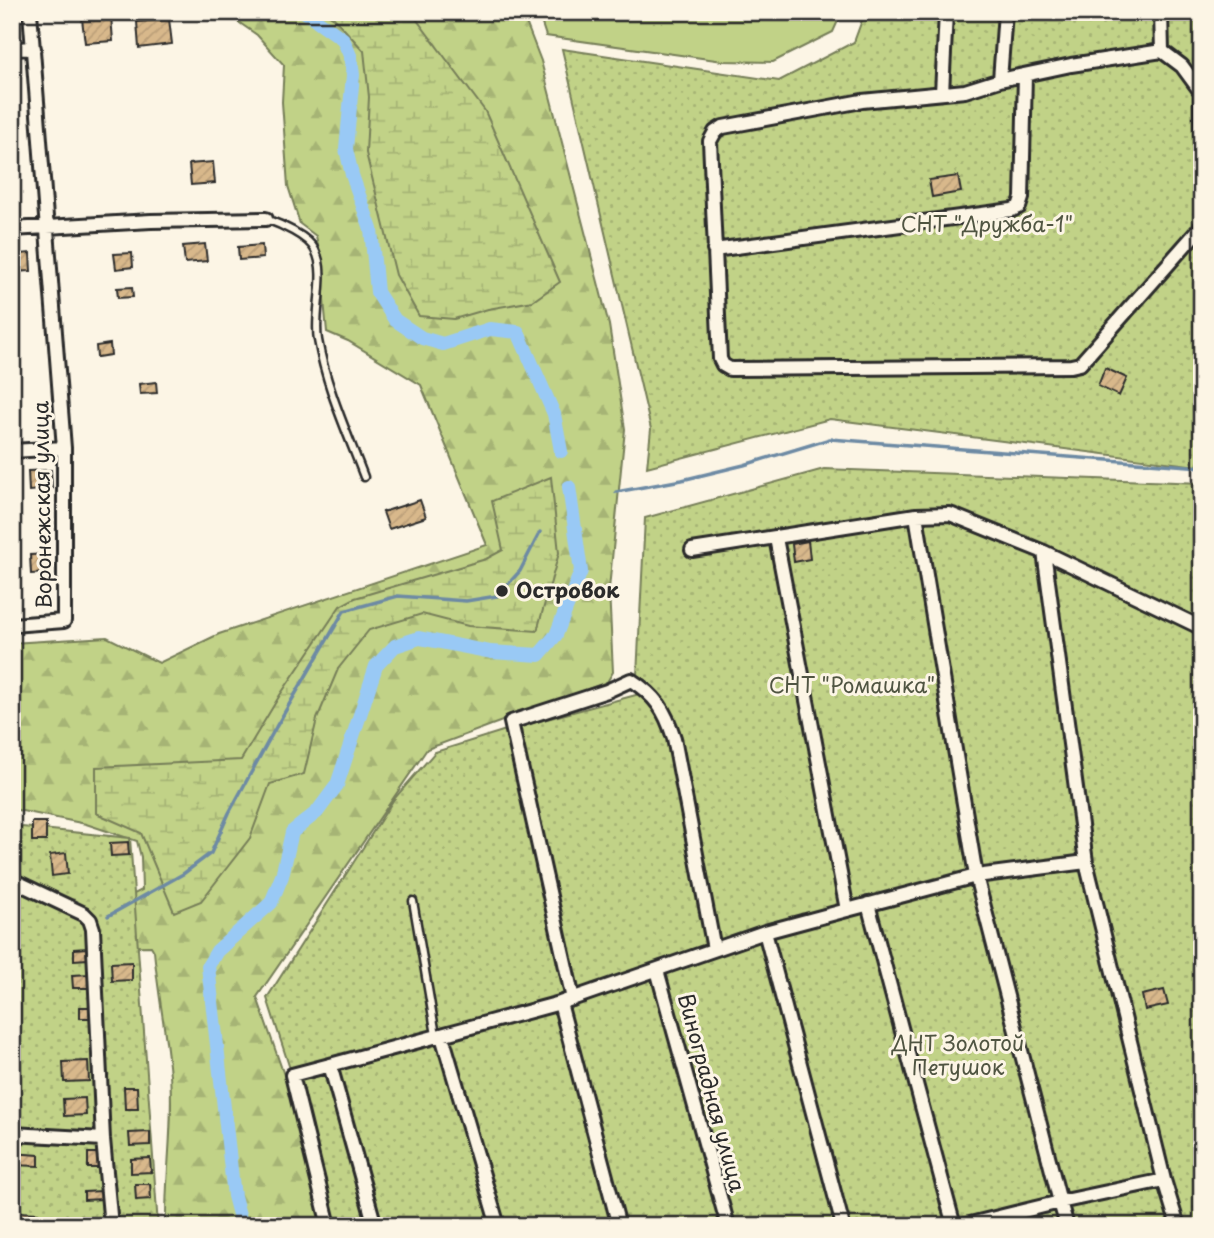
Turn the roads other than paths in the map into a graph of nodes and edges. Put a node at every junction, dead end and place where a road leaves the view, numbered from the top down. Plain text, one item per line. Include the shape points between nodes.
1 (30, 12) edge
2 (946, 12) edge
3 (1005, 12) edge
4 (1161, 12) edge
5 (34, 48) junction
6 (12, 49) edge
7 (1162, 51) junction
8 (1026, 75) junction
9 (1000, 80) junction
10 (943, 93) junction
11 (1202, 151) edge
12 (267, 219) joint
13 (46, 226) junction
14 (1202, 226) edge
15 (12, 229) edge
16 (714, 250) junction
17 (64, 448) junction
18 (12, 451) edge
19 (364, 477) dead end
20 (916, 515) junction
21 (776, 538) junction
22 (692, 550) dead end
23 (1044, 552) junction
24 (12, 625) edge
25 (1202, 628) edge
26 (1086, 862) junction
27 (976, 876) junction
28 (12, 880) edge
29 (413, 901) dead end
30 (868, 904) junction
31 (847, 910) junction
32 (765, 932) junction
33 (715, 949) junction
34 (657, 970) junction
35 (566, 1001) junction
36 (439, 1037) junction
37 (330, 1065) junction
38 (12, 1134) edge
39 (103, 1139) junction
40 (1164, 1180) junction
41 (1060, 1202) junction
42 (111, 1226) edge
43 (329, 1226) edge
44 (375, 1226) edge
45 (498, 1226) edge
46 (619, 1226) edge
47 (728, 1226) edge
48 (843, 1226) edge
49 (954, 1226) edge
50 (962, 1226) edge
51 (1067, 1226) edge
52 (1178, 1226) edge

1 - 5 street, Воронежская улица
2 - 10 street
3 - 9 street
4 - 7 street
5 - 6 street
5 - 13 street, Воронежская улица
7 - 8 street
7 - 11 street via 1182,66 1201,92
8 - 9 street
8 - 16 street via 1019,207
9 - 10 street
10 - 16 street via 862,101 715,132 710,141
12 - 13 street
12 - 19 lane via 289,228 315,249 320,276 317,337 329,384
13 - 15 street
13 - 17 street, Воронежская улица
14 - 16 street via 1087,358 1071,366 730,369 720,359
17 - 18 street
17 - 24 street, Воронежская улица via 64,621
20 - 21 street
20 - 23 street via 950,514
20 - 27 street
21 - 22 street
21 - 31 street
23 - 25 street
23 - 26 street
26 - 27 street
26 - 40 street
27 - 30 street
27 - 41 street
28 - 39 street via 90,920
29 - 36 lane
30 - 31 street
30 - 49 street
31 - 32 street
32 - 33 street
32 - 48 street
33 - 34 street
33 - 35 street via 666,713 631,681 511,722
34 - 35 street
34 - 47 street, Виноградная улица
35 - 36 street
35 - 46 street
36 - 37 street
36 - 45 street
37 - 43 street via 292,1075
37 - 44 street
38 - 39 street
39 - 42 street
40 - 41 street
40 - 52 street
41 - 50 street
41 - 51 street

